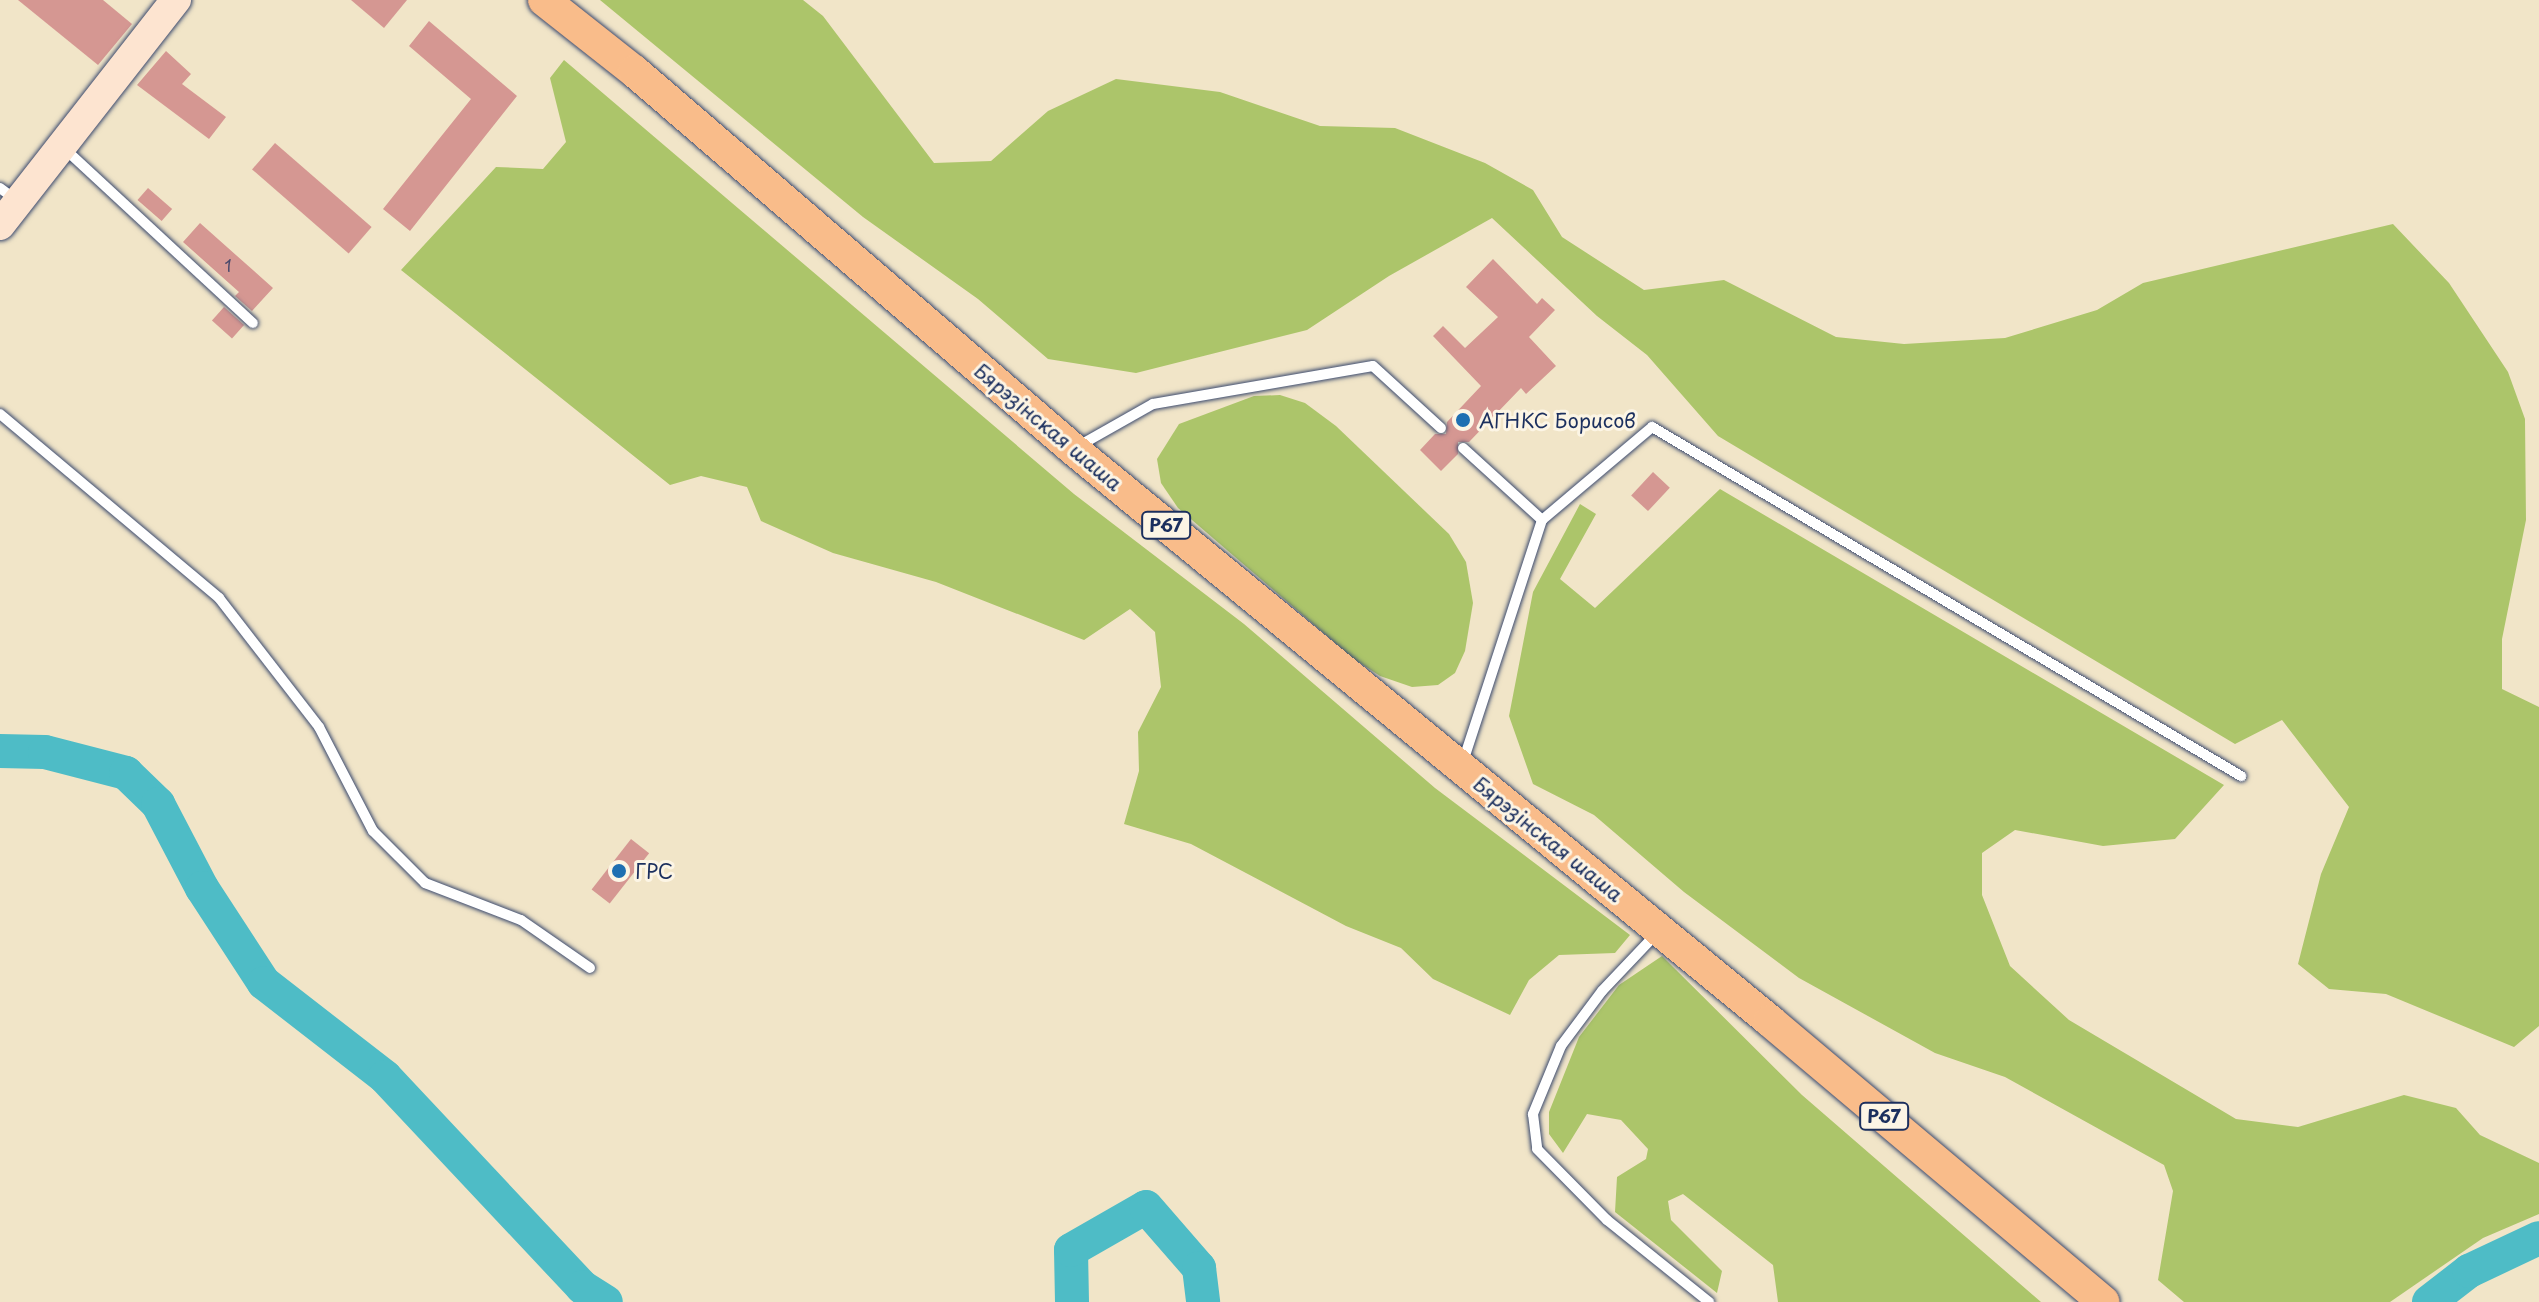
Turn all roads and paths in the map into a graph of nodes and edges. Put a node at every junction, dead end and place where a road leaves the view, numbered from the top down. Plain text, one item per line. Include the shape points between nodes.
1 (176, 0) edge
2 (544, 0) edge
3 (60, 144) junction
4 (6, 205) edge
5 (253, 323) dead end
6 (0, 414) edge
7 (1441, 428) dead end
8 (1463, 448) dead end
9 (1073, 449) junction
10 (1542, 520) junction
11 (1461, 768) junction
12 (2241, 776) dead end
13 (1659, 931) junction
14 (590, 968) dead end
15 (1709, 1302) edge
16 (2104, 1302) edge

1 - 3 street
2 - 9 main road, Бярэзінская шаша / Р67 via 634,71
3 - 4 street
3 - 5 lane
6 - 14 lane via 219,598 319,727 373,831 425,883 521,920
7 - 9 lane via 1373,366 1153,404
8 - 10 lane
9 - 11 main road, Бярэзінская шаша / Р67
10 - 11 lane
10 - 12 lane via 1652,427
11 - 13 main road, Бярэзінская шаша / Р67
13 - 15 lane via 1602,991 1561,1046 1533,1114 1537,1149 1547,1165 1607,1220
13 - 16 main road, Бярэзінская шаша / Р67

